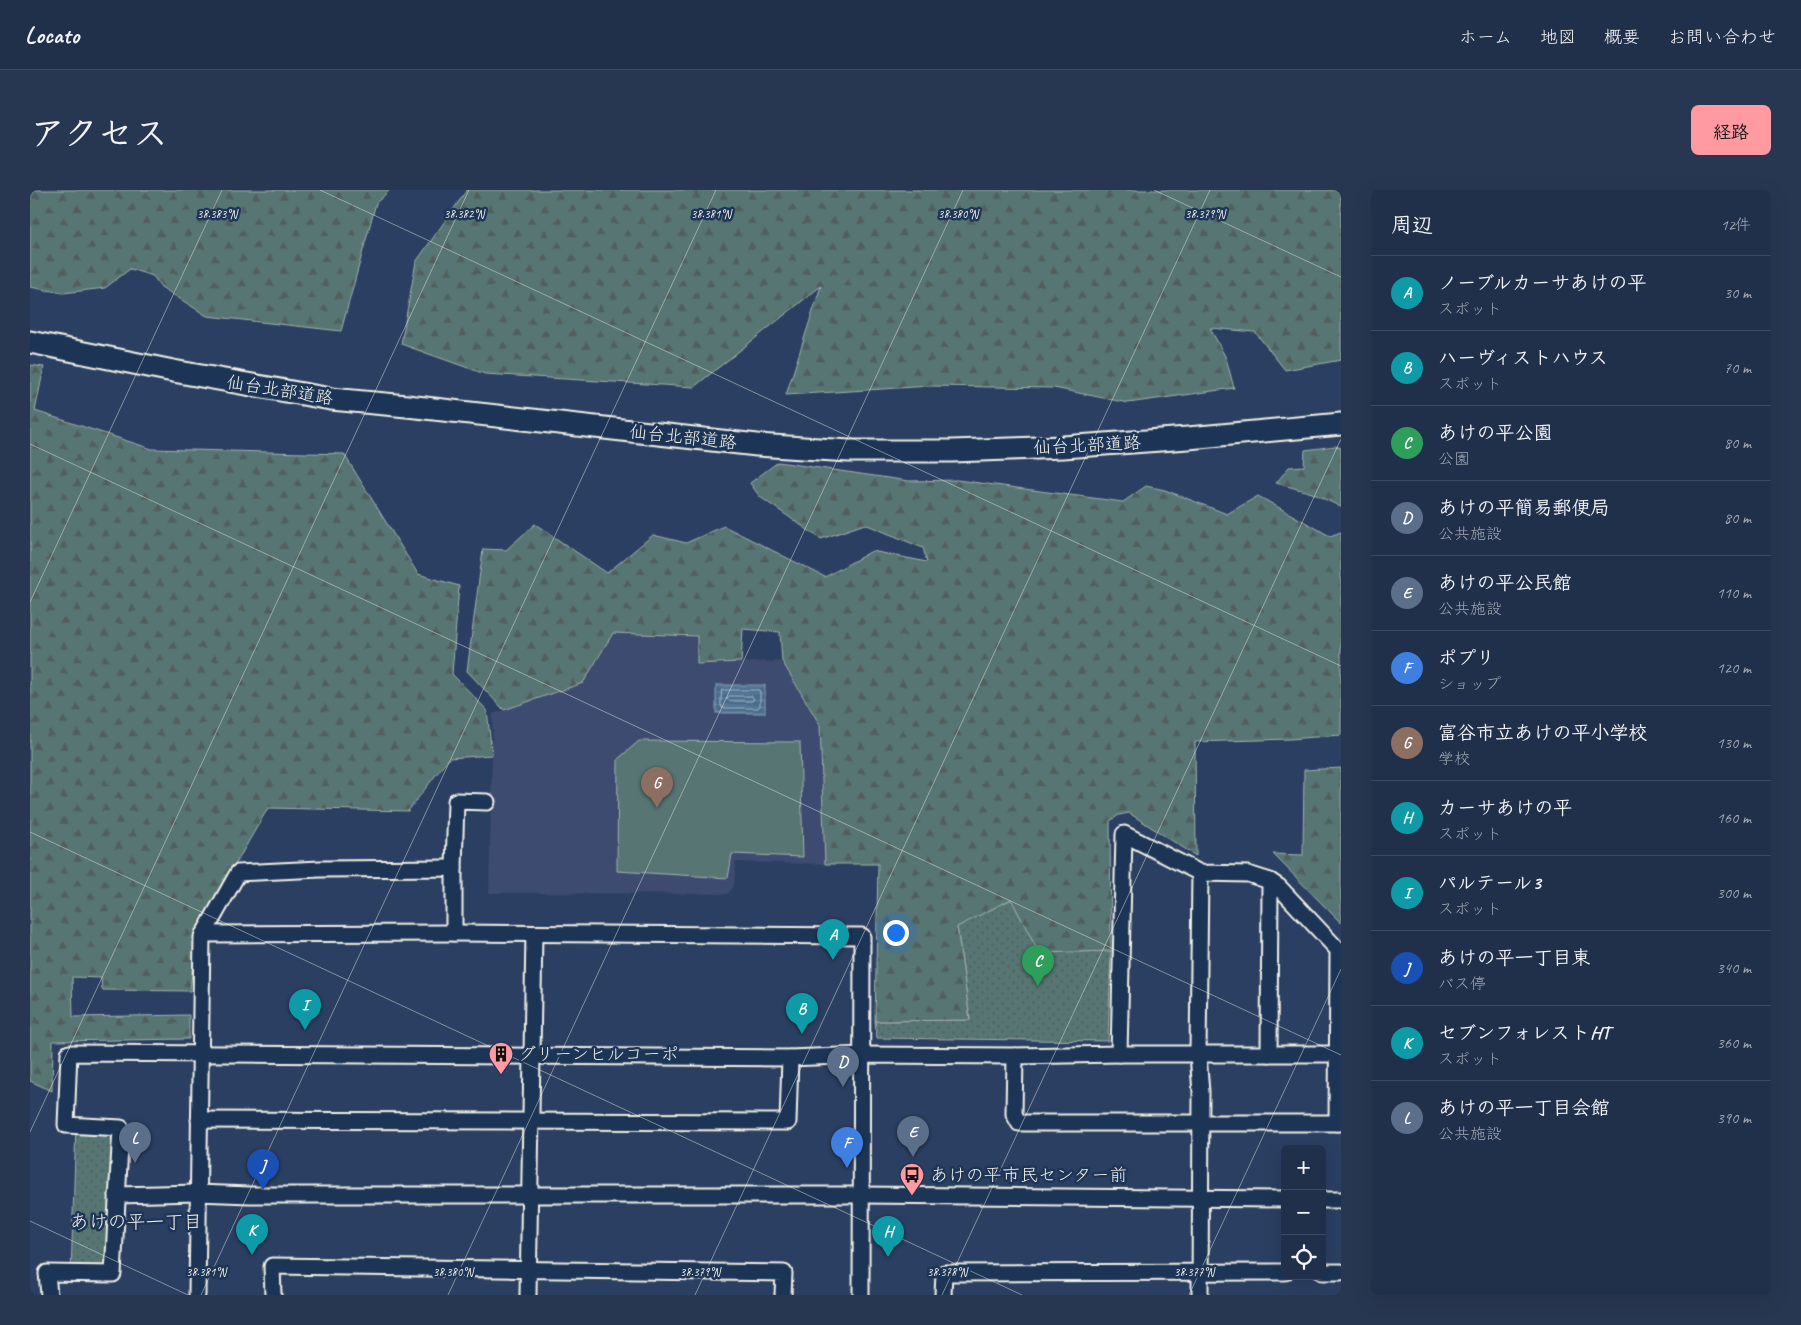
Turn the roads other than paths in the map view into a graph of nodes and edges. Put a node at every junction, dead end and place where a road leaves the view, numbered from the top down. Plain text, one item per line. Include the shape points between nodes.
1 (30, 342) edge
2 (1341, 424) edge
3 (487, 802) dead end
4 (454, 868) junction
5 (1200, 874) junction
6 (1270, 881) junction
7 (454, 933) junction
8 (203, 934) junction
9 (534, 934) junction
10 (1339, 995) edge
11 (200, 1053) junction
12 (1119, 1054) junction
13 (1269, 1054) junction
14 (1339, 1054) edge
15 (863, 1055) junction
16 (1198, 1055) junction
17 (532, 1056) junction
18 (1015, 1056) junction
19 (790, 1058) junction
20 (199, 1120) junction
21 (531, 1121) junction
22 (1201, 1123) junction
23 (1339, 1123) edge
24 (197, 1193) junction
25 (117, 1195) junction
26 (531, 1195) junction
27 (861, 1195) junction
28 (1202, 1198) junction
29 (1281, 1199) edge
30 (1326, 1200) edge
31 (1341, 1200) edge
32 (529, 1270) junction
33 (1200, 1272) junction
34 (1281, 1272) edge
35 (1326, 1272) edge
36 (1341, 1272) edge
37 (48, 1295) edge
38 (197, 1295) edge
39 (273, 1295) edge
40 (528, 1295) edge
41 (783, 1295) edge
42 (861, 1295) edge
43 (943, 1295) edge
44 (1200, 1295) edge

1 - 2 highway, 仙台北部道路 via 331,399 766,446 849,451 952,451 1082,446
3 - 4 street via 456,801
4 - 7 street
4 - 8 street via 238,873
5 - 6 street via 1248,874
5 - 12 street via 1124,834
5 - 16 street
6 - 10 street via 1338,950
6 - 13 street
7 - 8 street
7 - 9 street
8 - 11 street
9 - 15 street via 862,936
9 - 17 street
10 - 14 street
11 - 17 street
11 - 20 street
11 - 25 street via 68,1053 66,1125 121,1128
12 - 16 street
12 - 18 street
13 - 14 street
13 - 16 street
14 - 23 street
15 - 18 street
15 - 19 street
15 - 27 street
16 - 22 street
17 - 19 street
17 - 21 street
18 - 22 street via 1014,1114 1018,1124
19 - 21 street via 788,1122
20 - 21 street
20 - 24 street
21 - 26 street
22 - 23 street
22 - 28 street
24 - 25 street
24 - 26 street
24 - 38 street
25 - 37 street via 113,1274 47,1273
26 - 27 street
26 - 32 street
27 - 28 street
27 - 42 street
28 - 29 street
28 - 33 street
30 - 31 street
32 - 39 street via 272,1266
32 - 40 street
32 - 41 street via 784,1273
33 - 34 street
33 - 43 street via 944,1273
33 - 44 street
35 - 36 street

